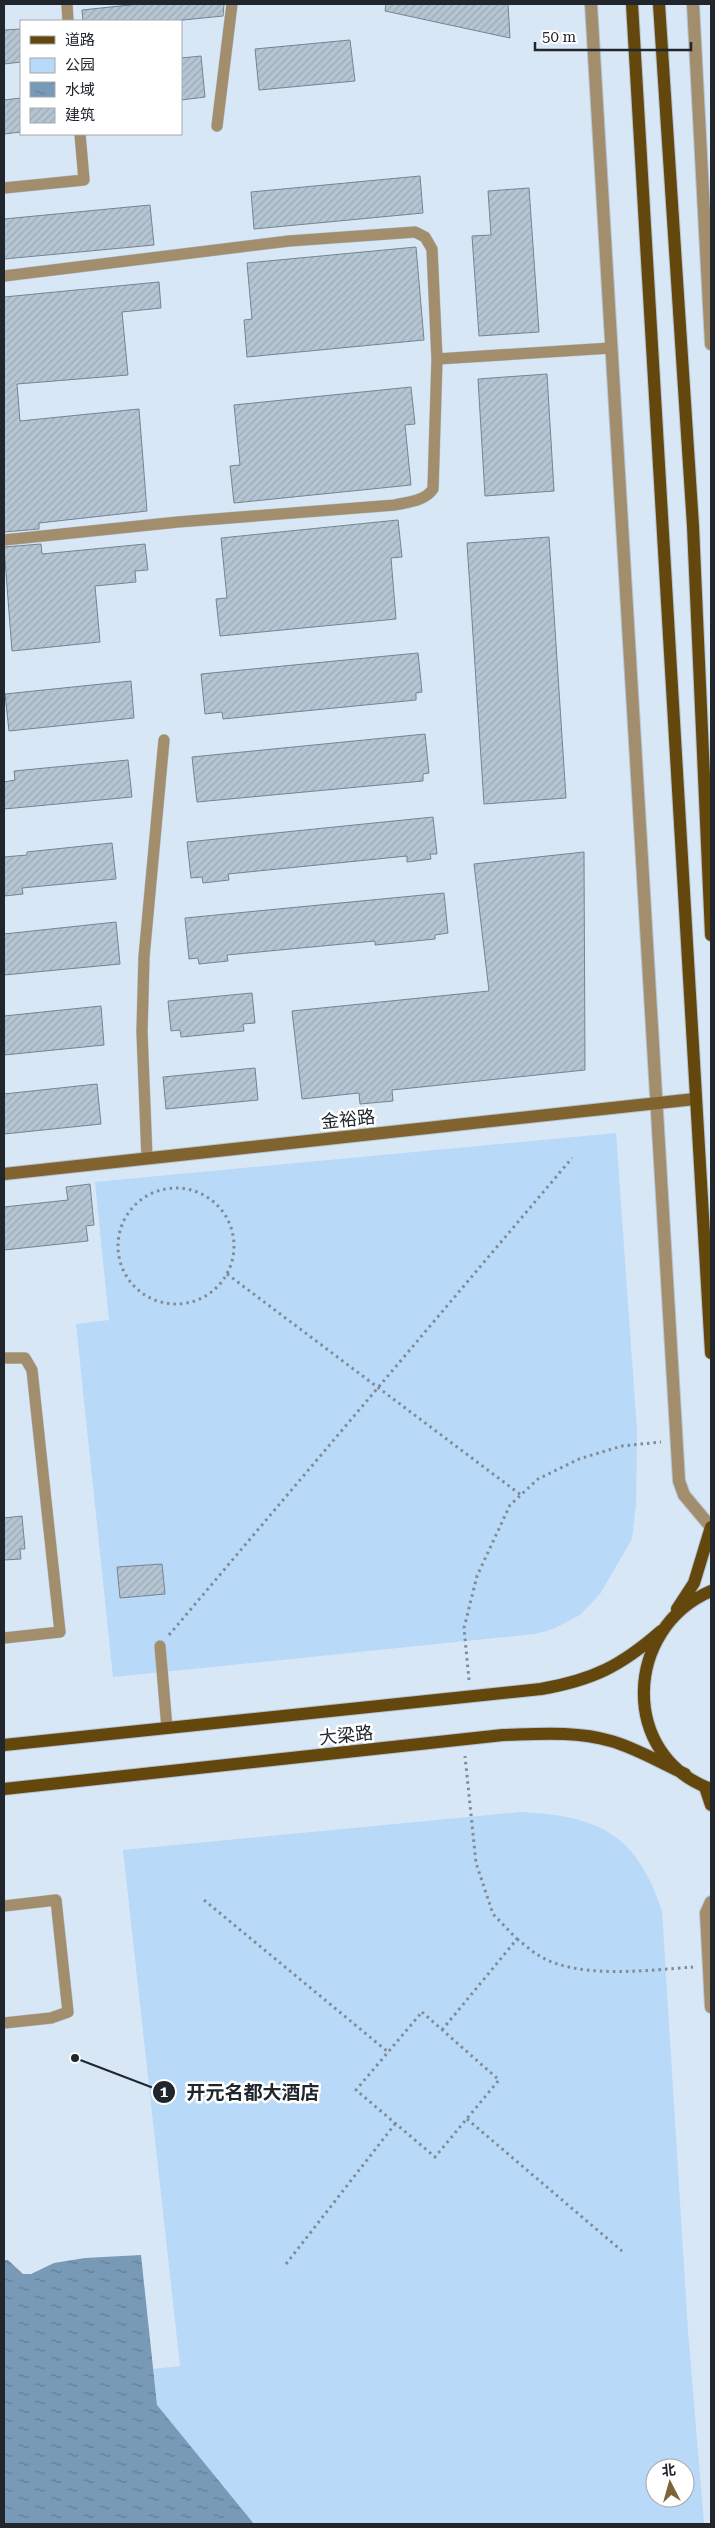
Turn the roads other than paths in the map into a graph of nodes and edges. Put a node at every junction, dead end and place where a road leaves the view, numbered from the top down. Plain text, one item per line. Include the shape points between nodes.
1 (66, 4) edge
2 (232, 4) edge
3 (591, 4) edge
4 (632, 4) edge
5 (659, 4) edge
6 (693, 4) edge
7 (68, 20) edge
8 (217, 126) dead end
9 (80, 135) edge
10 (4, 188) edge
11 (4, 276) edge
12 (710, 296) edge
13 (711, 344) edge
14 (611, 348) junction
15 (437, 360) junction
16 (4, 540) edge
17 (164, 740) dead end
18 (709, 883) edge
19 (711, 935) edge
20 (695, 1099) junction
21 (658, 1103) junction
22 (147, 1158) junction
23 (4, 1174) edge
24 (711, 1352) edge
25 (4, 1358) edge
26 (711, 1527) edge
27 (711, 1591) edge
28 (672, 1618) junction
29 (661, 1631) junction
30 (4, 1638) edge
31 (160, 1646) road end
32 (167, 1728) junction
33 (4, 1745) edge
34 (684, 1774) junction
35 (708, 1788) edge
36 (4, 1789) edge
37 (711, 1805) edge
38 (711, 1902) edge
39 (4, 1906) edge
40 (711, 2007) edge
41 (4, 2023) edge

1 - 7 lane
2 - 8 lane
3 - 14 street
4 - 20 main road
5 - 18 main road via 693,526
6 - 12 street
9 - 10 lane via 84,180
11 - 15 lane via 289,242 415,232 426,236 432,249
12 - 13 street
14 - 15 lane
14 - 21 street
15 - 16 lane via 433,488 429,494 416,500 395,505
17 - 22 lane via 144,957 142,1032
18 - 19 main road
20 - 21 street, 金裕路
20 - 24 main road
21 - 22 street, 金裕路
21 - 26 street via 679,1482 684,1494
22 - 23 street, 金裕路
25 - 30 lane via 25,1358 32,1370 60,1632
26 - 28 main road via 694,1583
27 - 28 main road
28 - 29 main road
29 - 32 main road, 大梁路 via 640,1649 606,1670 576,1683 471,1698
29 - 34 main road via 646,1665 644,1701 654,1736 663,1752
31 - 32 lane
32 - 33 main road, 大梁路
34 - 35 main road
34 - 36 main road, 大梁路 via 611,1741 582,1735 528,1734
35 - 37 main road
38 - 40 street via 706,1913
39 - 41 lane via 56,1900 68,2012 51,2018

